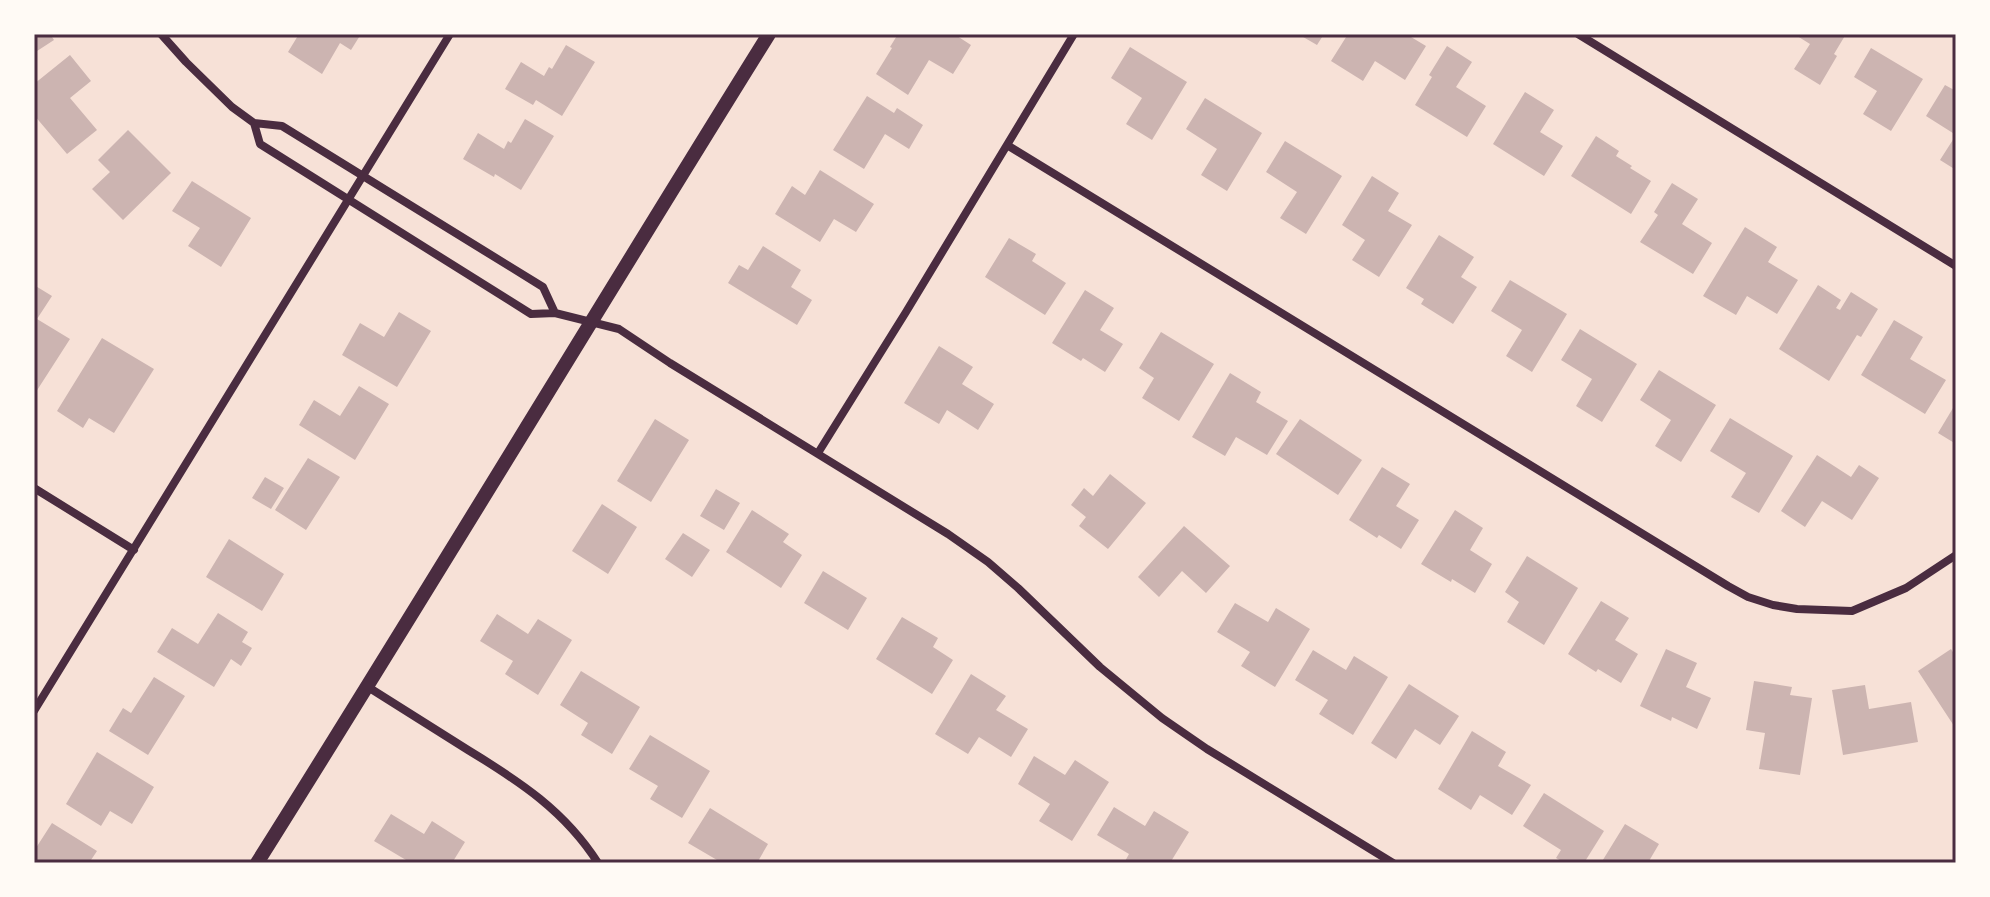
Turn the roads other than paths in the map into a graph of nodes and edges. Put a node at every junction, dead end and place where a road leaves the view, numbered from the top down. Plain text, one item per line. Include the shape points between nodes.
1 (161, 34) edge
2 (450, 34) edge
3 (769, 34) edge
4 (1074, 34) edge
5 (1578, 34) edge
6 (254, 123) junction
7 (1007, 145) junction
8 (363, 177) junction
9 (348, 200) junction
10 (1956, 266) edge
11 (555, 313) junction
12 (590, 322) junction
13 (818, 453) junction
14 (34, 488) edge
15 (134, 550) junction
16 (1956, 555) edge
17 (368, 687) junction
18 (34, 711) edge
19 (1378, 854) junction
20 (257, 863) edge
21 (598, 863) edge
22 (1373, 863) edge
23 (1393, 863) edge

1 - 6 street
2 - 8 street
3 - 12 street
4 - 7 street
5 - 10 street
6 - 8 street via 282,126
6 - 9 street via 260,144
7 - 13 street
7 - 16 street via 1748,597 1797,609 1852,611 1906,588
8 - 9 street
8 - 11 street via 543,287
9 - 11 street via 531,314
9 - 15 street
11 - 12 street
12 - 13 street via 619,329
12 - 17 street
13 - 19 street via 988,562 1162,718
14 - 15 street
15 - 18 street
17 - 20 street
17 - 21 street via 520,782 571,827
19 - 22 street
19 - 23 street

